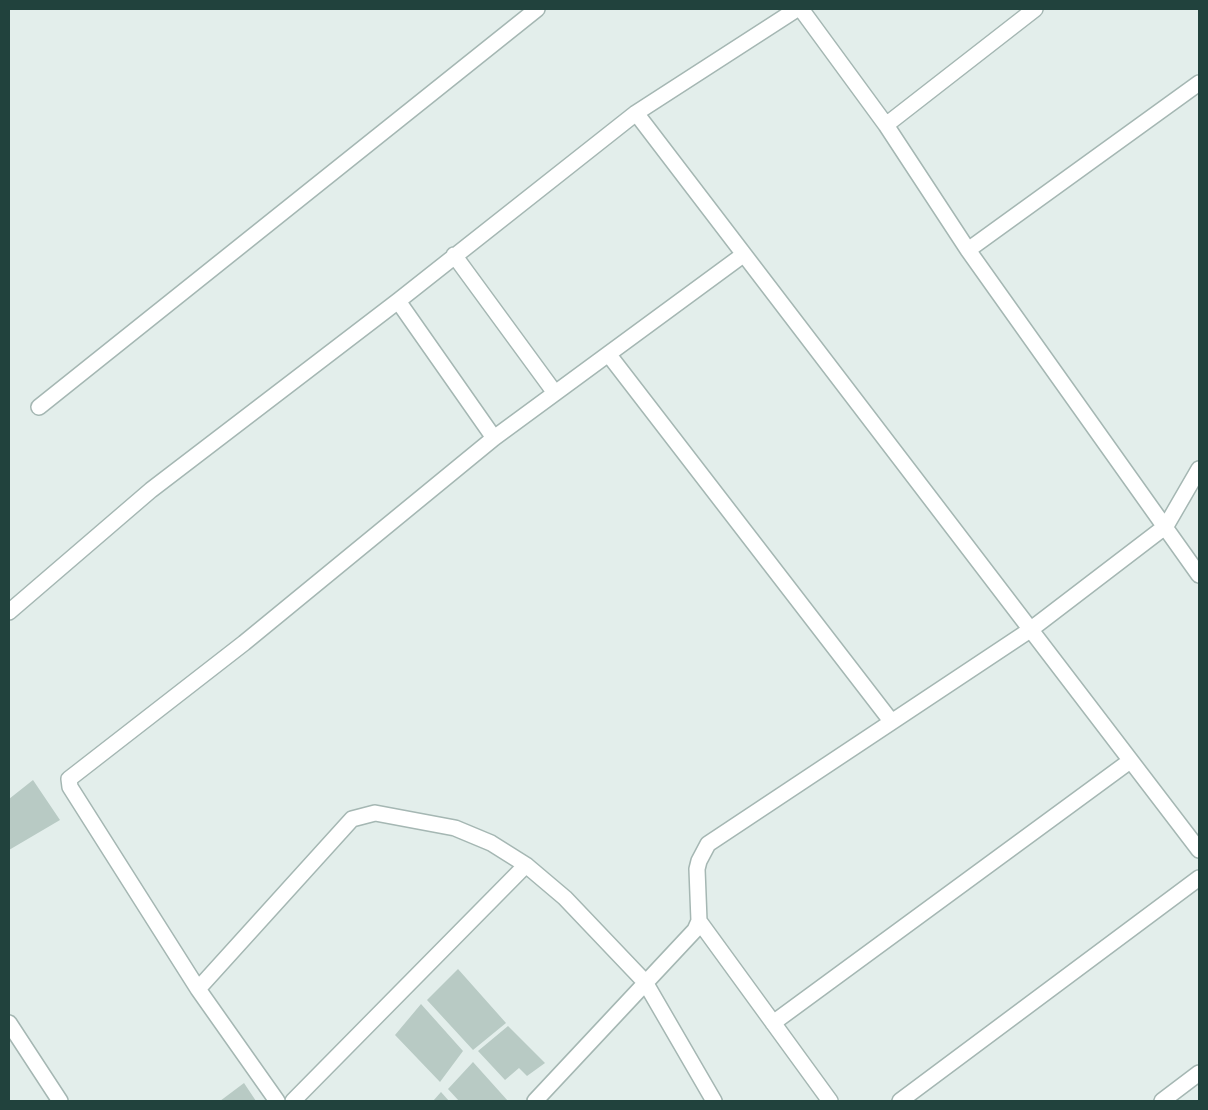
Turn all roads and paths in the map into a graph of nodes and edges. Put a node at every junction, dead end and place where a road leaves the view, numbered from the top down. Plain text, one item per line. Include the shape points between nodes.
1 (537, 9) edge
2 (797, 9) edge
3 (801, 9) edge
4 (1035, 9) edge
5 (1199, 83) edge
6 (636, 113) junction
7 (886, 124) junction
8 (968, 250) junction
9 (454, 255) junction
10 (743, 255) junction
11 (398, 301) junction
12 (609, 355) junction
13 (555, 393) junction
14 (39, 407) dead end
15 (494, 438) junction
16 (1199, 469) edge
17 (1166, 526) junction
18 (1199, 575) edge
19 (9, 612) edge
20 (1030, 630) junction
21 (892, 721) junction
22 (1130, 761) junction
23 (1199, 850) edge
24 (526, 865) junction
25 (1199, 878) edge
26 (700, 921) junction
27 (645, 982) junction
28 (198, 989) junction
29 (773, 1022) junction
30 (9, 1023) edge
31 (1199, 1073) edge
32 (60, 1101) edge
33 (277, 1101) edge
34 (293, 1101) edge
35 (535, 1101) edge
36 (714, 1101) edge
37 (830, 1101) edge
38 (900, 1101) edge
39 (1162, 1101) edge

1 - 14 street
2 - 6 street
3 - 7 street
4 - 7 street
5 - 8 street
6 - 9 street
6 - 10 street
7 - 8 street
8 - 17 street
9 - 11 street
9 - 13 street
10 - 12 street
10 - 20 street
11 - 15 street
11 - 19 street via 151,490
12 - 13 street
12 - 21 street
13 - 15 street
15 - 28 street via 244,643 70,779 70,787
16 - 17 street
17 - 18 street
17 - 20 street
20 - 21 street
20 - 22 street
21 - 26 street via 708,844 698,869
22 - 23 street
22 - 29 street
24 - 27 street via 564,898
24 - 28 street via 491,842 455,828 375,813 359,816 346,824
24 - 34 street
25 - 38 street
26 - 27 street via 696,930
26 - 29 street
27 - 35 street
27 - 36 street
28 - 33 street
29 - 37 street
30 - 32 street
31 - 39 street

